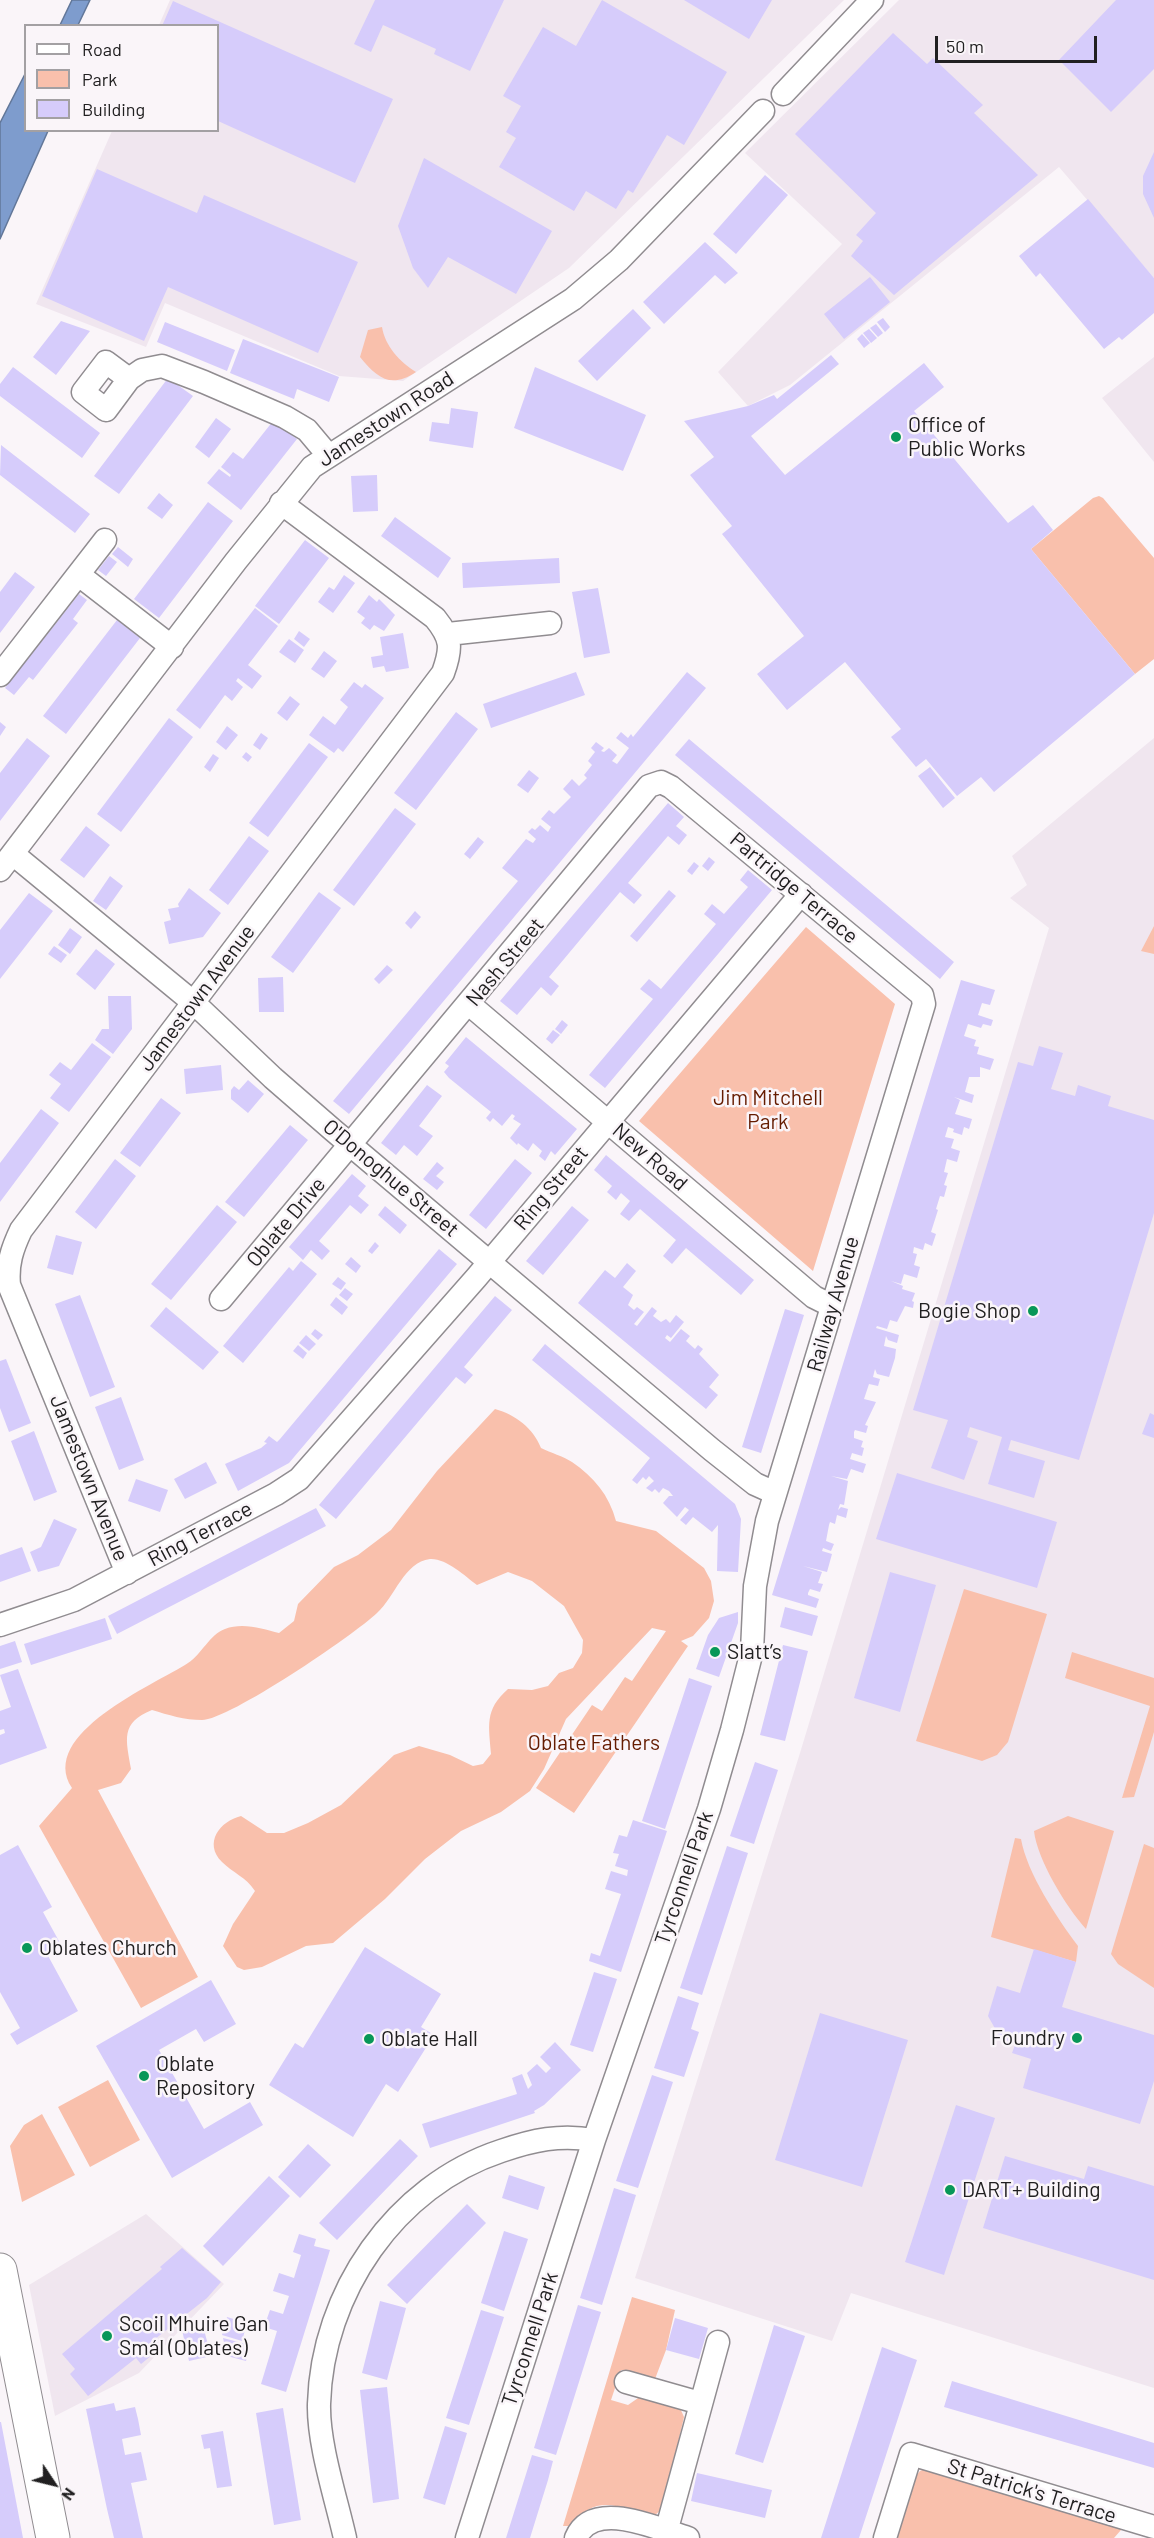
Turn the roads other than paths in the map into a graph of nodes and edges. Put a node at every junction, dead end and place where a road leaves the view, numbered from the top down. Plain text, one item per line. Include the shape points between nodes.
1 (872, 0) edge
2 (783, 94) dead end
3 (763, 111) dead end
4 (129, 379) dead end
5 (328, 454) junction
6 (281, 503) junction
7 (105, 540) dead end
8 (79, 575) junction
9 (550, 623) dead end
10 (448, 634) junction
11 (172, 647) junction
12 (0, 675) edge
13 (660, 782) joint
14 (6, 862) edge
15 (801, 894) junction
16 (923, 999) joint
17 (194, 1003) junction
18 (469, 1004) junction
19 (609, 1121) junction
20 (351, 1145) junction
21 (489, 1262) junction
22 (221, 1299) dead end
23 (832, 1306) junction
24 (298, 1479) joint
25 (775, 1493) junction
26 (127, 1573) junction
27 (755, 1612) joint
28 (0, 1625) edge
29 (594, 2140) junction
30 (0, 2270) edge
31 (718, 2342) dead end
32 (626, 2382) dead end
33 (700, 2403) junction
34 (1154, 2527) edge
35 (666, 2532) junction
36 (53, 2538) edge
37 (345, 2538) edge
38 (467, 2538) edge
39 (576, 2538) edge
40 (688, 2538) edge
41 (885, 2538) edge

1 - 2 street
3 - 5 street, Jamestown Road via 619,260 573,299
4 - 5 street via 142,370 162,366 285,417 307,430
5 - 6 street, Jamestown Road
6 - 10 street via 435,618
6 - 11 street, Jamestown Road
7 - 8 street
8 - 11 street
8 - 12 street
9 - 10 street
10 - 17 street, Jamestown Avenue via 450,654 443,674
11 - 14 street, Jamestown Road
13 - 15 street, Partridge Terrace
13 - 18 street, Nash Street via 650,786
14 - 17 street, O'Donoghue Street
15 - 16 street, Partridge Terrace
15 - 19 street, Ring Street
16 - 23 street, Railway Avenue
17 - 20 street, O'Donoghue Street
17 - 26 street, Jamestown Avenue via 21,1230 8,1267 9,1285
18 - 19 street, New Road
18 - 20 street, Nash Street
19 - 21 street, Ring Street
19 - 23 street, New Road via 814,1297
20 - 21 street, O'Donoghue Street
20 - 22 street, Oblate Drive
21 - 24 street, Ring Street
21 - 25 street, O'Donoghue Street via 742,1474
23 - 25 street, Railway Avenue
24 - 26 street, Ring Terrace
25 - 27 street, Railway Avenue via 758,1562
26 - 28 street, Ring Terrace via 74,1600
27 - 29 street, Tyrconnell Park via 748,1676 708,1809
29 - 37 street via 556,2136 530,2141 449,2173 412,2200 365,2257 337,2310 319,2404 321,2431
29 - 38 street, Tyrconnell Park
30 - 36 main road
31 - 33 street
32 - 33 street
33 - 35 street
34 - 41 street, St Patrick's Terrace via 911,2454
35 - 39 street via 613,2516 594,2519 579,2530
35 - 40 street

